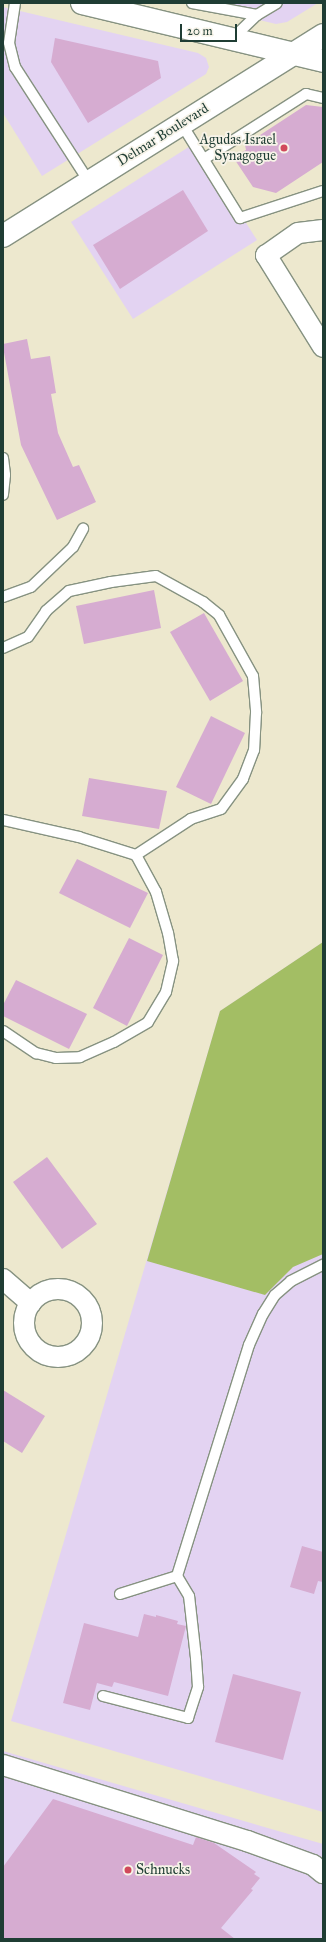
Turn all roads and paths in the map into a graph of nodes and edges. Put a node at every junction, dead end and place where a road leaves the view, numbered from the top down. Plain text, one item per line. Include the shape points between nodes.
1 (14, 3) edge
2 (82, 3) edge
3 (192, 3) edge
4 (277, 3) edge
5 (116, 7) edge
6 (258, 15) junction
7 (323, 35) edge
8 (232, 39) junction
9 (293, 54) junction
10 (323, 61) edge
11 (323, 98) edge
12 (181, 123) junction
13 (204, 159) junction
14 (89, 182) junction
15 (323, 191) edge
16 (323, 230) edge
17 (3, 236) edge
18 (323, 347) edge
19 (3, 458) edge
20 (3, 495) edge
21 (83, 529) dead end
22 (3, 597) edge
23 (3, 648) edge
24 (3, 820) edge
25 (136, 855) junction
26 (3, 1031) edge
27 (323, 1265) edge
28 (3, 1279) edge
29 (30, 1303) dead end
30 (177, 1576) junction
31 (120, 1594) dead end
32 (103, 1696) dead end
33 (3, 1765) edge
34 (323, 1873) edge

1 - 14 lane via 9,43 15,67
2 - 5 main road
3 - 6 lane
4 - 6 lane
5 - 8 main road
6 - 8 lane
7 - 9 main road, Delmar Boulevard
8 - 9 main road
9 - 10 main road
9 - 12 main road, Delmar Boulevard
11 - 13 lane via 306,94
12 - 13 lane
12 - 14 main road, Delmar Boulevard
13 - 15 lane via 240,218
14 - 17 main road, Delmar Boulevard
16 - 18 street via 298,233 266,255
19 - 20 lane
21 - 22 lane via 73,547 31,587
23 - 25 lane via 28,637 46,611 69,591 111,582 156,576 203,602 219,615 253,676 256,713 254,750 243,779 221,808 191,819
24 - 25 lane via 79,837
25 - 26 lane via 156,892 173,961 166,992 148,1022 114,1042 80,1057 56,1058 36,1053
27 - 30 lane via 291,1281 275,1295 263,1314 249,1345
28 - 29 street
30 - 31 lane
30 - 32 lane via 189,1596 197,1672 198,1687 188,1718
33 - 34 street via 247,1841 313,1865

